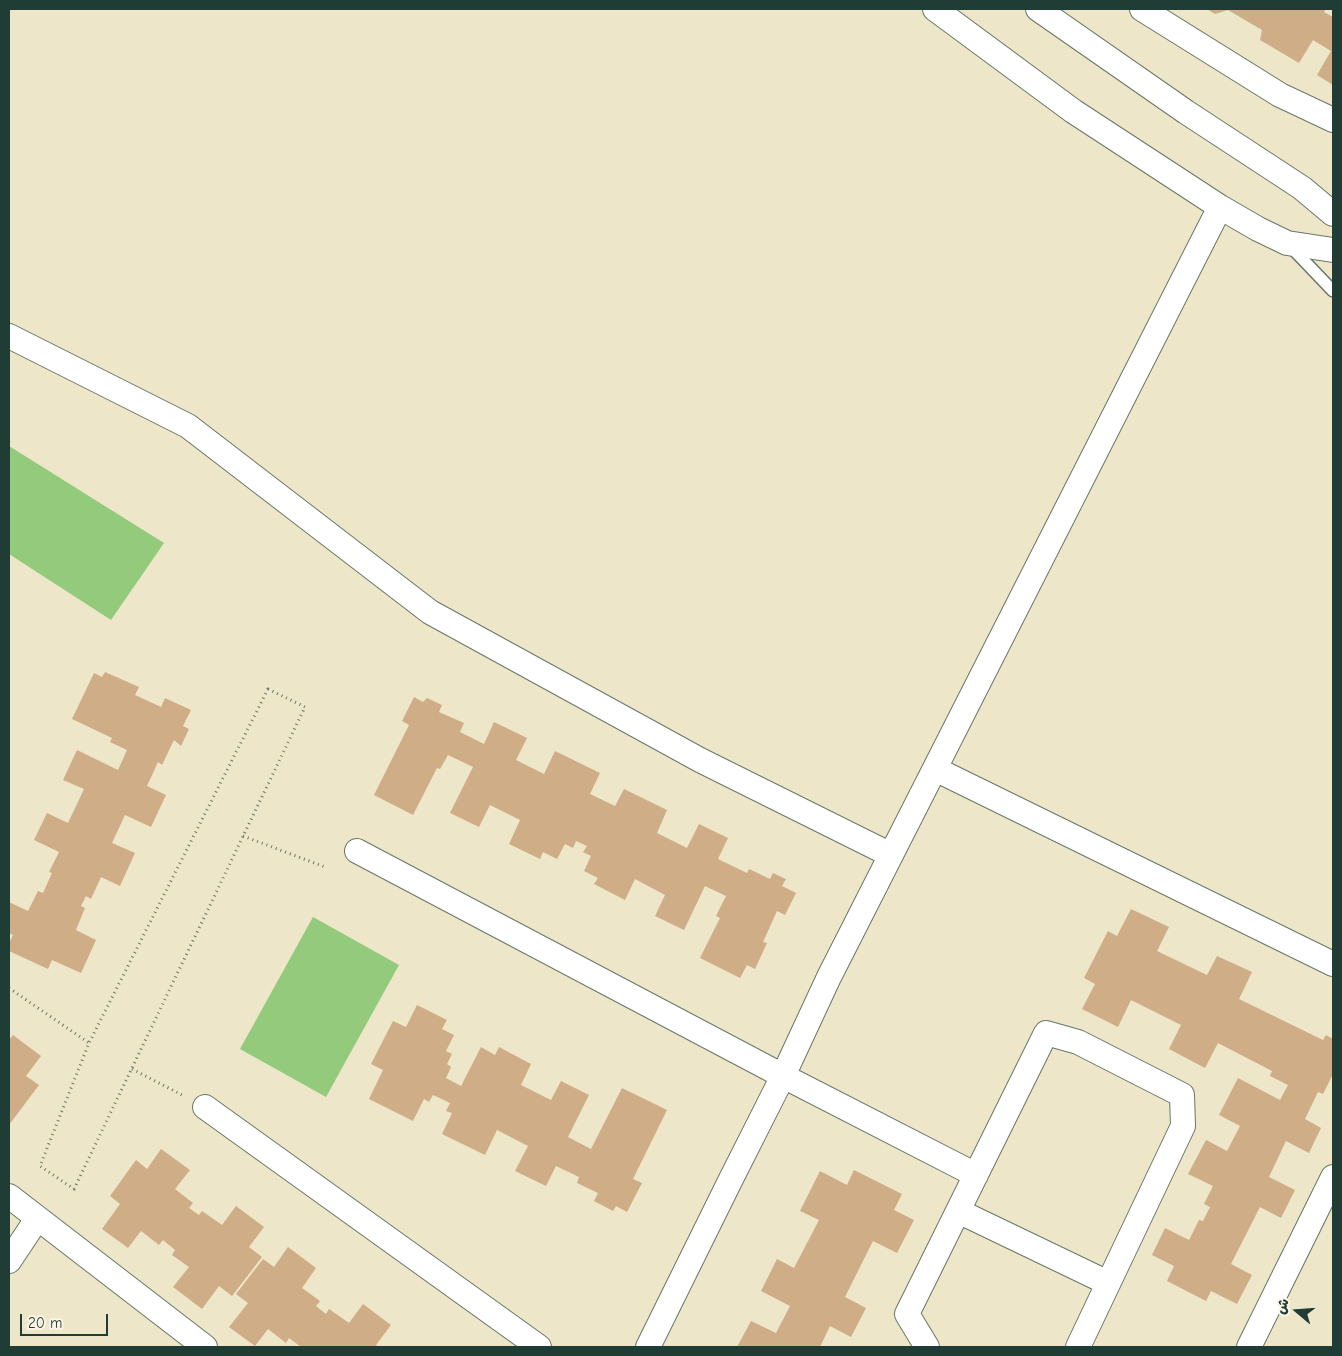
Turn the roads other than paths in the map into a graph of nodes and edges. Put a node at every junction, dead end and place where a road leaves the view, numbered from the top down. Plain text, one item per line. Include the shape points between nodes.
1 (935, 9) edge
2 (1038, 9) edge
3 (1142, 9) edge
4 (1333, 120) edge
5 (1220, 208) junction
6 (1333, 214) edge
7 (1287, 243) junction
8 (1333, 250) edge
9 (1333, 291) edge
10 (9, 336) edge
11 (935, 769) junction
12 (358, 850) dead end
13 (891, 855) junction
14 (1333, 964) edge
15 (783, 1076) junction
16 (205, 1107) road end
17 (976, 1175) junction
18 (1333, 1177) edge
19 (9, 1196) edge
20 (1327, 1207) edge
21 (958, 1211) junction
22 (37, 1219) junction
23 (9, 1262) edge
24 (1108, 1283) junction
25 (205, 1347) edge
26 (539, 1347) edge
27 (648, 1347) edge
28 (927, 1347) edge
29 (1078, 1347) edge
30 (1249, 1347) edge

1 - 5 street via 1073,112
2 - 6 street via 1297,185
3 - 4 street via 1280,95
5 - 7 street
5 - 11 street
7 - 8 street
7 - 9 lane
10 - 13 street via 188,426 430,612 700,760
11 - 13 street
11 - 14 street
12 - 15 street
13 - 15 street
15 - 17 street
15 - 27 street
16 - 26 street
17 - 21 street
17 - 24 street via 1046,1033 1078,1042 1182,1095 1183,1126
18 - 20 street
19 - 22 street
20 - 30 street
21 - 24 street
21 - 28 street via 907,1314
22 - 23 street
22 - 25 street
24 - 29 street

